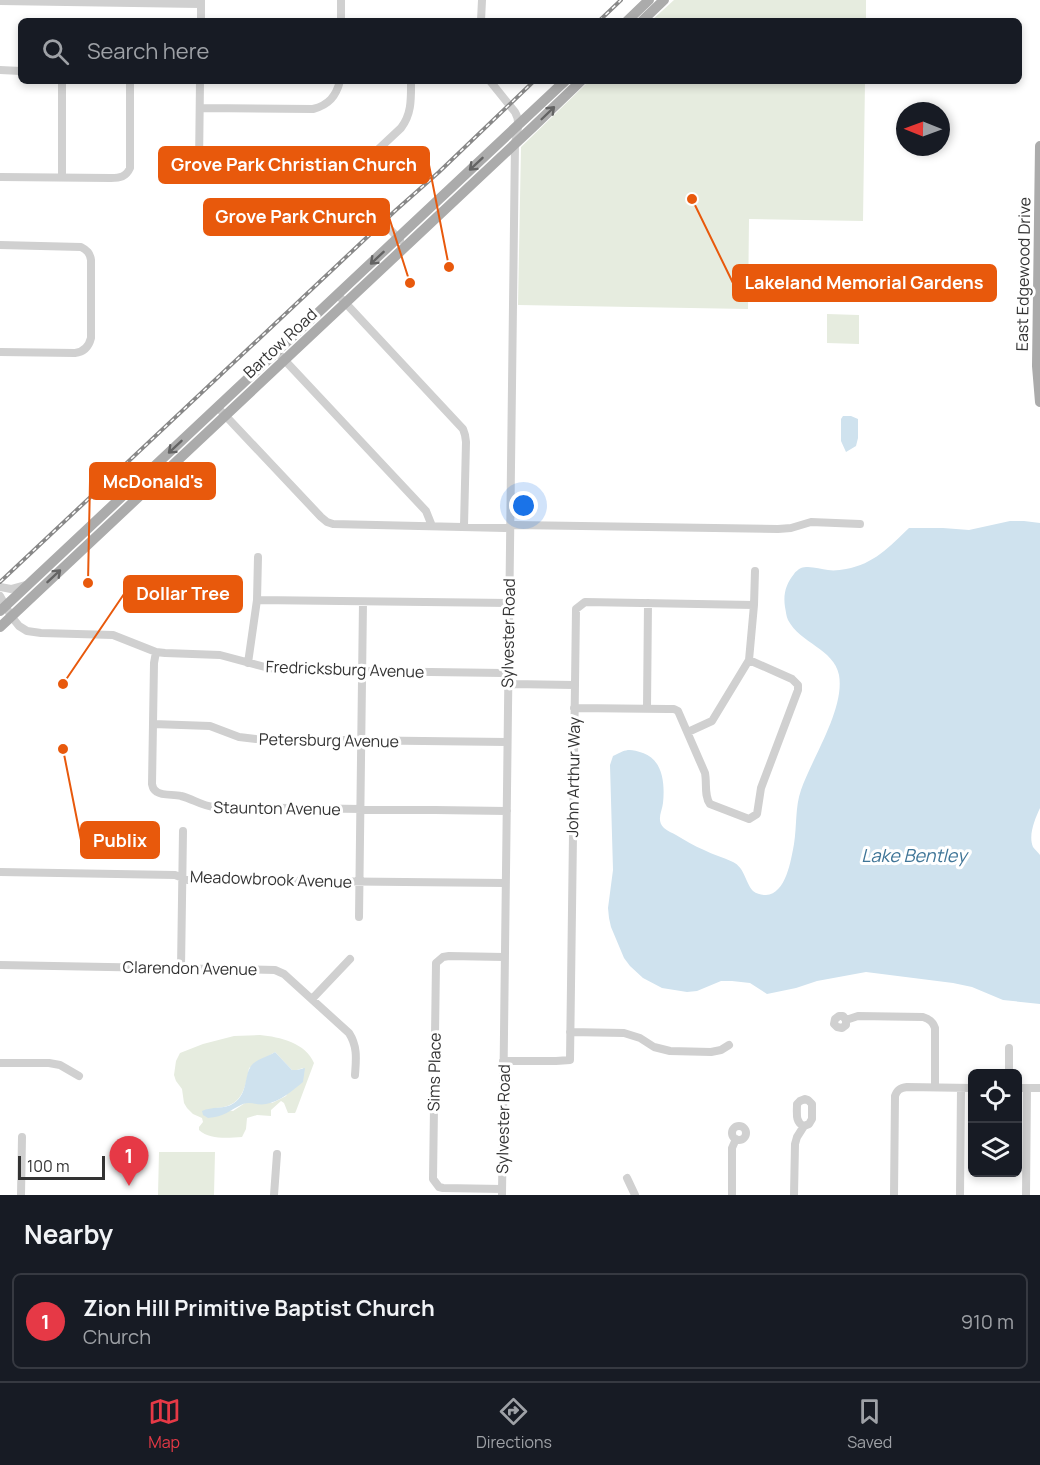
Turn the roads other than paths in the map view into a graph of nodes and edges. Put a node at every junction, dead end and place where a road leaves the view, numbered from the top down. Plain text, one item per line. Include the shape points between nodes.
1 (342, 0) edge
2 (482, 0) edge
3 (649, 0) edge
4 (664, 0) edge
5 (0, 1) edge
6 (63, 1) edge
7 (132, 1) edge
8 (201, 2) edge
9 (201, 18) edge
10 (341, 18) edge
11 (482, 18) edge
12 (630, 18) edge
13 (645, 18) edge
14 (0, 70) edge
15 (18, 71) edge
16 (62, 84) edge
17 (130, 84) edge
18 (201, 84) edge
19 (339, 84) edge
20 (411, 84) edge
21 (492, 84) edge
22 (562, 84) edge
23 (578, 84) edge
24 (200, 108) junction
25 (519, 124) junction
26 (515, 144) junction
27 (1040, 147) edge
28 (0, 177) edge
29 (62, 177) junction
30 (373, 220) dead end
31 (402, 242) junction
32 (0, 245) edge
33 (342, 299) junction
34 (0, 352) edge
35 (281, 356) junction
36 (1040, 402) edge
37 (222, 411) junction
38 (860, 524) dead end
39 (432, 526) junction
40 (464, 526) junction
41 (510, 526) junction
42 (258, 557) dead end
43 (755, 571) dead end
44 (29, 584) junction
45 (0, 587) edge
46 (257, 600) junction
47 (363, 602) junction
48 (509, 603) junction
49 (648, 603) junction
50 (2, 604) edge
51 (754, 604) junction
52 (11, 616) junction
53 (0, 627) edge
54 (156, 652) junction
55 (749, 660) junction
56 (248, 663) junction
57 (362, 671) junction
58 (508, 679) junction
59 (574, 685) junction
60 (574, 708) junction
61 (647, 708) junction
62 (153, 724) junction
63 (688, 732) junction
64 (361, 740) junction
65 (507, 742) junction
66 (360, 809) junction
67 (507, 811) junction
68 (183, 831) dead end
69 (0, 872) edge
70 (182, 876) junction
71 (359, 882) junction
72 (506, 883) junction
73 (359, 917) dead end
74 (504, 957) junction
75 (350, 959) dead end
76 (0, 965) edge
77 (181, 968) junction
78 (312, 999) junction
79 (846, 1020) dead end
80 (570, 1032) junction
81 (729, 1045) dead end
82 (1010, 1048) dead end
83 (503, 1061) junction
84 (0, 1063) edge
85 (1009, 1069) edge
86 (79, 1076) dead end
87 (355, 1076) dead end
88 (935, 1087) junction
89 (961, 1088) junction
90 (968, 1088) edge
91 (1022, 1088) edge
92 (1040, 1088) edge
93 (804, 1126) dead end
94 (22, 1137) dead end
95 (736, 1139) dead end
96 (276, 1154) dead end
97 (627, 1178) dead end
98 (502, 1192) edge
99 (21, 1195) edge
100 (274, 1195) edge
101 (635, 1195) edge
102 (732, 1195) edge
103 (794, 1195) edge
104 (894, 1195) edge
105 (960, 1195) edge
106 (1026, 1195) edge

1 - 10 street
2 - 11 street
3 - 12 main road
4 - 13 main road
5 - 6 street
6 - 7 street
7 - 8 street
8 - 9 street
14 - 15 street
16 - 29 street
17 - 29 street via 128,172 119,178
18 - 24 street
19 - 24 street via 332,100 314,109
20 - 24 street via 411,104 401,128 353,173 332,179 205,176 200,165
21 - 25 street via 515,112
22 - 25 main road, Bartow Road
26 -> 23 main road, Bartow Road
25 - 26 street, Sylvester Road
25 -> 31 main road, Bartow Road
26 - 31 main road, Bartow Road
26 - 41 street, Sylvester Road
27 - 36 main road, East Edgewood Drive
28 - 29 street
30 - 31 street via 384,223
31 - 33 main road, Bartow Road
32 - 34 street via 76,246 86,250 91,260 91,338 86,348 75,353
33 - 35 main road, Bartow Road
33 - 40 street via 463,429
35 - 37 main road, Bartow Road
35 - 39 street via 426,511
37 - 39 street via 327,522
37 -> 44 main road, Bartow Road
52 -> 37 main road, Bartow Road
38 - 41 street via 811,522 778,529
39 - 40 street
40 - 41 street
41 - 48 street, Sylvester Road
42 - 46 street
43 - 51 street
44 - 45 street via 11,589
44 - 50 main road, Bartow Road
46 - 47 street
46 - 56 street
47 - 48 street
47 - 57 street
48 - 58 street, Sylvester Road
49 - 51 street, John Arthur Way
49 - 59 street, John Arthur Way via 585,602 576,609
49 - 61 street
50 - 52 street
51 - 55 street
52 - 53 main road, Bartow Road
52 - 54 street, Fredricksburg Avenue via 27,631 113,635
54 - 56 street, Fredricksburg Avenue via 210,654
54 - 62 street, Staunton Avenue
55 - 63 street via 712,721
55 - 63 street via 792,679 798,686 753,817 744,818 710,804 705,773
56 - 57 street, Fredricksburg Avenue via 269,669
57 - 58 street, Fredricksburg Avenue via 503,673
57 - 64 street
58 - 59 street, Fredricksburg Avenue via 512,684
58 - 65 street, Sylvester Road
59 - 60 street, John Arthur Way
60 - 61 street
60 - 80 street, John Arthur Way
61 - 63 street via 678,711
62 - 64 street, Petersburg Avenue via 201,724 247,738
62 - 66 street, Staunton Avenue via 152,784 162,794 184,796 214,807
64 - 65 street, Petersburg Avenue
64 - 66 street
65 - 67 street, Sylvester Road
66 - 67 street, Staunton Avenue
66 - 71 street
67 - 72 street, Sylvester Road
68 - 70 street
69 - 70 street, Meadowbrook Avenue
70 - 71 street, Meadowbrook Avenue via 188,880
70 - 77 street
71 - 72 street, Meadowbrook Avenue
71 - 73 street
72 - 74 street, Sylvester Road
74 - 83 street, Sylvester Road
74 - 98 street, Sims Place via 449,956 436,963 432,1179 443,1188
75 - 78 street
76 - 77 street, Clarendon Avenue
77 - 78 street, Clarendon Avenue via 274,970
78 - 87 street, Clarendon Avenue via 354,1041
79 - 88 street via 858,1016 929,1019 936,1033
80 - 81 street via 633,1035 670,1051 711,1052
80 - 83 street, John Arthur Way via 570,1060
82 - 85 street
83 - 98 street, Sylvester Road
84 - 86 street via 50,1063
88 - 89 street
88 - 104 street via 901,1088 896,1093
89 - 90 street
89 - 105 street
91 - 92 street
91 - 106 street
93 - 103 street via 796,1137
94 - 99 street
95 - 102 street via 732,1148
96 - 100 street
97 - 101 street

